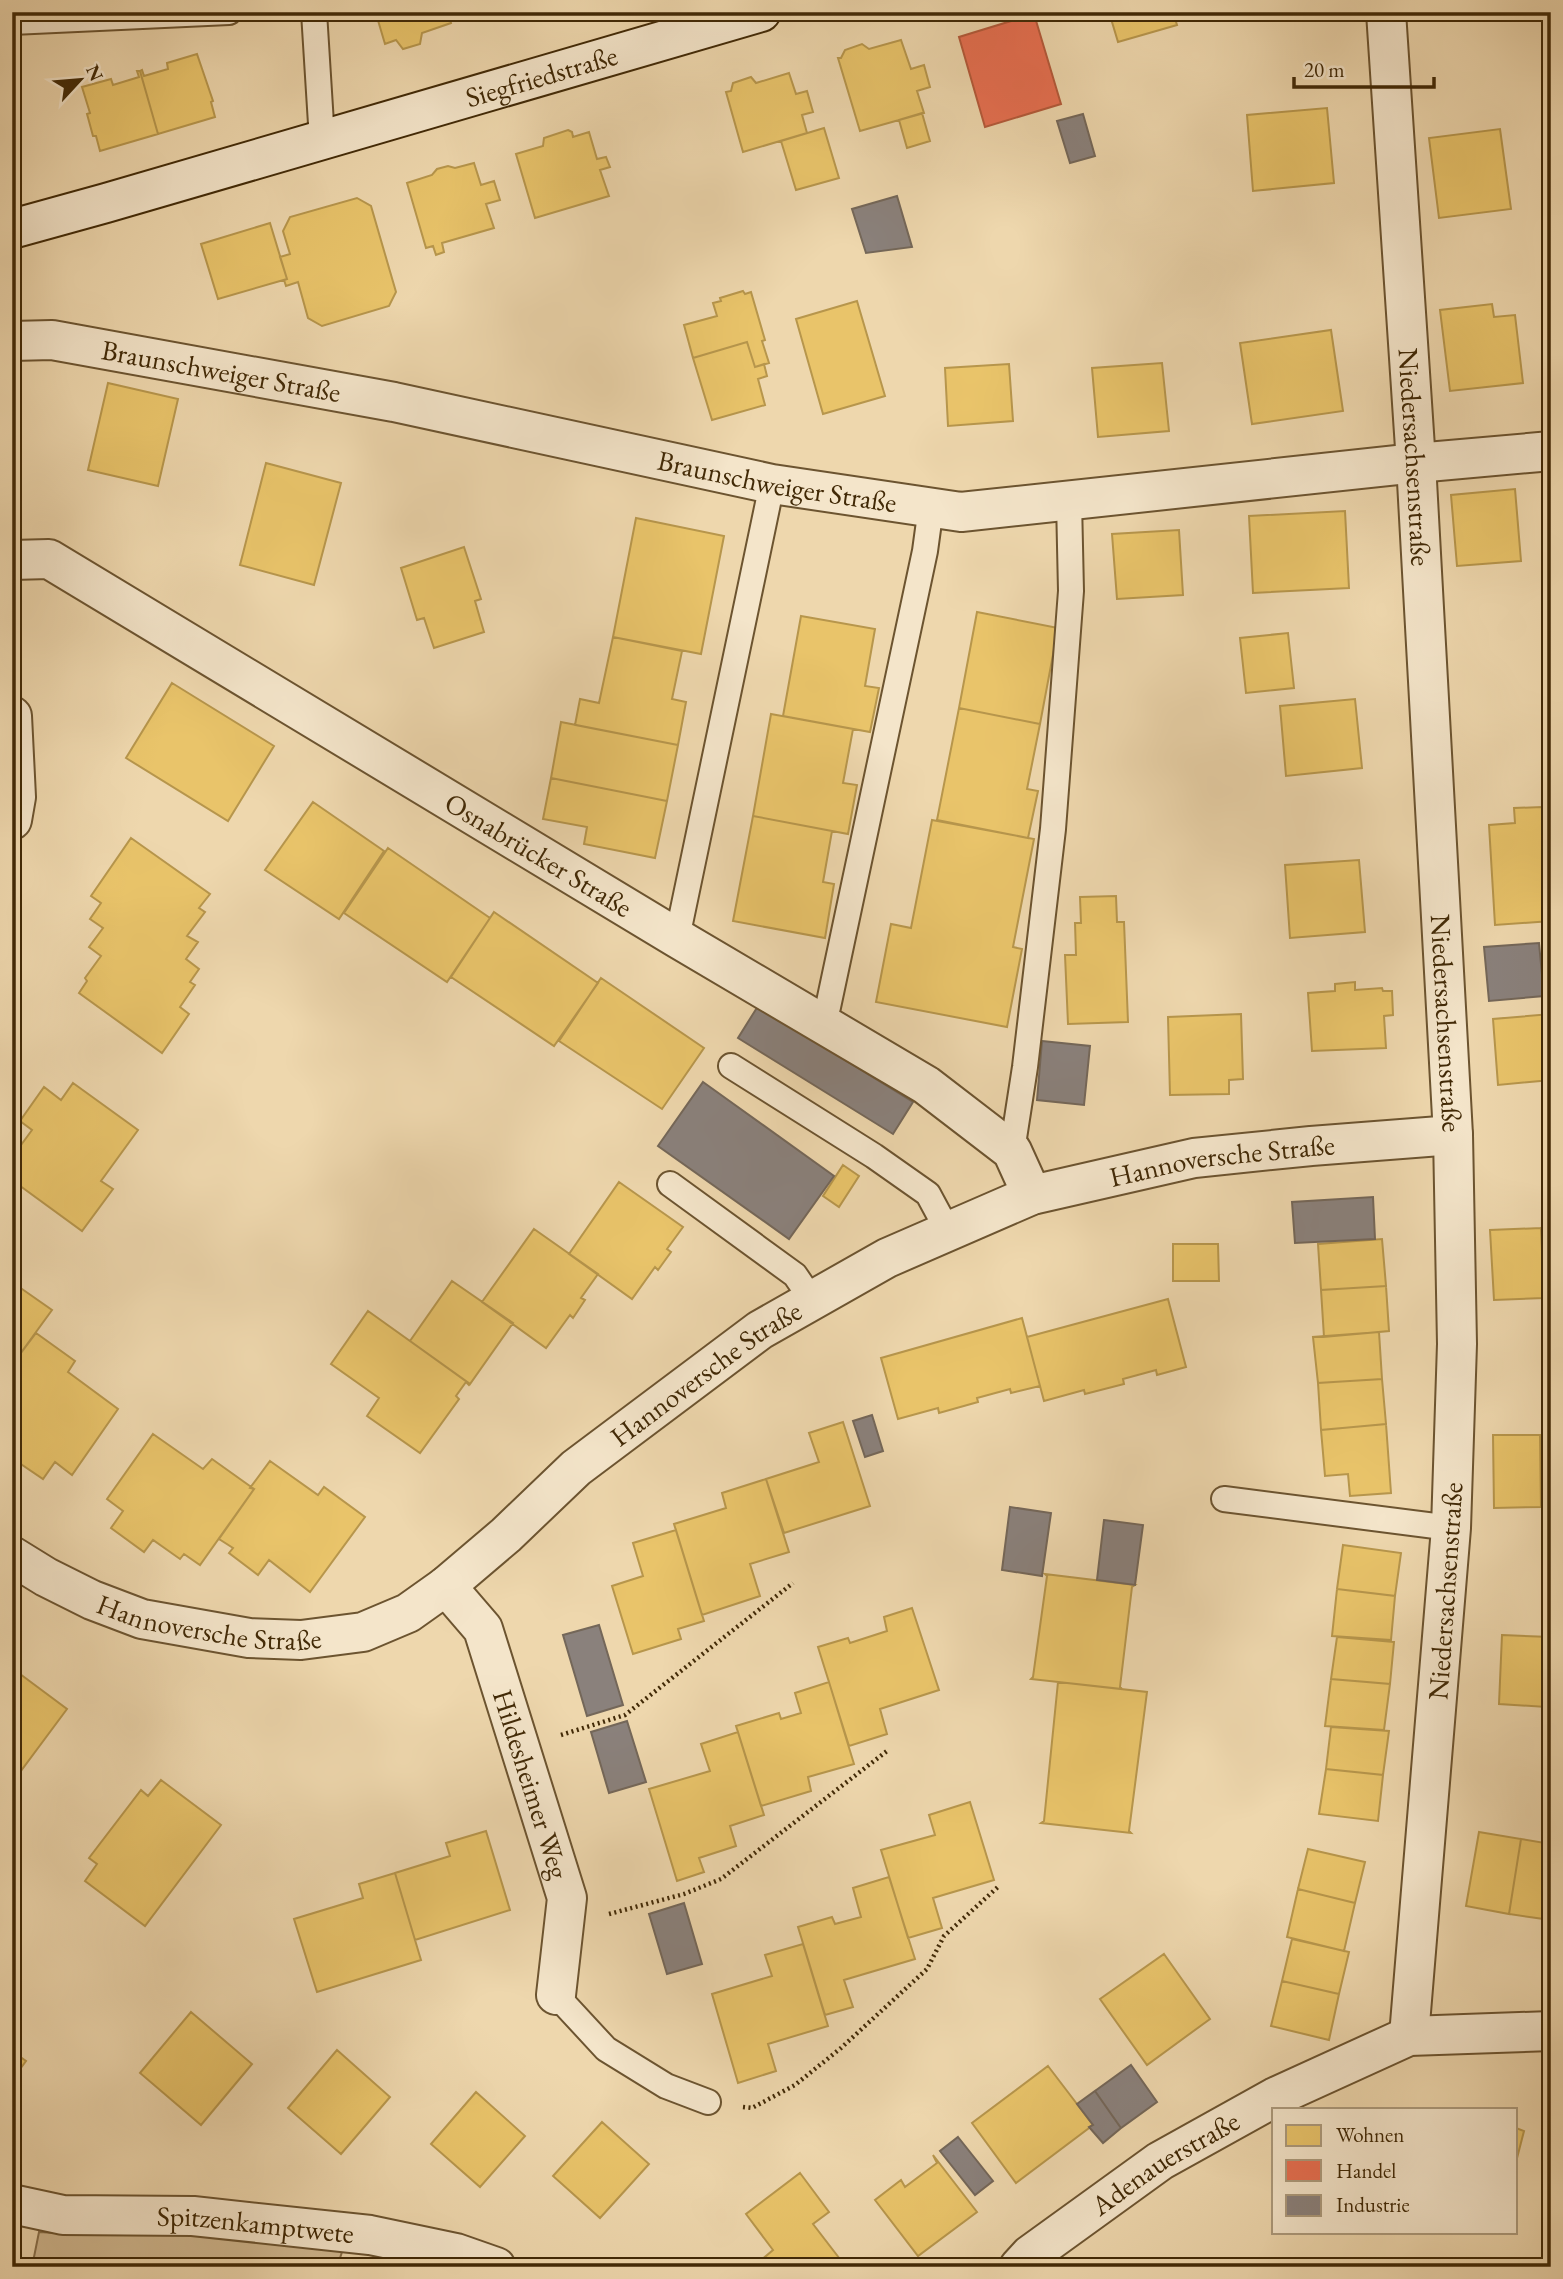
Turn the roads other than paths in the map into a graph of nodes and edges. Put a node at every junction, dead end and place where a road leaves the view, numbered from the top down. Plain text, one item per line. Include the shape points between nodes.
1 (229, 12) edge
2 (313, 12) edge
3 (761, 12) edge
4 (1386, 12) edge
5 (12, 22) edge
6 (322, 140) junction
7 (12, 229) edge
8 (12, 341) edge
9 (1551, 452) edge
10 (1416, 463) junction
11 (772, 484) junction
12 (1069, 500) junction
13 (931, 507) junction
14 (12, 560) edge
15 (12, 716) edge
16 (12, 820) edge
17 (677, 938) junction
18 (819, 1022) junction
19 (731, 1066) dead end
20 (1453, 1135) junction
21 (1012, 1151) junction
22 (670, 1184) dead end
23 (1032, 1195) junction
24 (949, 1233) junction
25 (812, 1300) junction
26 (1224, 1499) dead end
27 (1451, 1528) junction
28 (12, 1556) edge
29 (446, 1586) junction
30 (556, 1995) joint
31 (1551, 2031) edge
32 (1409, 2036) junction
33 (708, 2102) road end
34 (12, 2204) edge
35 (1025, 2261) edge
36 (496, 2267) edge

1 - 5 lane
2 - 6 lane
3 - 6 street, Siegfriedstraße
4 - 10 street, Niedersachsenstraße
6 - 7 street, Siegfriedstraße
8 - 11 street, Braunschweiger Straße via 52,340 394,401
9 - 10 street, Braunschweiger Straße
10 - 12 street, Braunschweiger Straße
10 - 20 street, Niedersachsenstraße
11 - 13 street, Braunschweiger Straße
11 - 17 lane
12 - 13 street, Braunschweiger Straße via 961,512
12 - 21 lane via 1071,591 1053,829
13 - 18 lane via 828,1007
14 - 17 street, Osnabrücker Straße via 48,559
15 - 16 street via 16,797
17 - 18 street, Osnabrücker Straße
18 - 21 street, Osnabrücker Straße via 926,1085
19 - 24 lane via 928,1194
20 - 23 street, Hannoversche Straße via 1194,1158
20 - 27 street, Niedersachsenstraße via 1457,1344
21 - 23 street, Osnabrücker Straße
22 - 25 lane via 795,1275
23 - 24 street, Hannoversche Straße
24 - 25 street, Hannoversche Straße via 887,1258
25 - 29 street, Hannoversche Straße via 760,1330 576,1468
26 - 27 lane
27 - 32 street, Niedersachsenstraße
28 - 29 street, Hannoversche Straße via 92,1600 142,1619 249,1638 301,1640 363,1632 408,1613
29 - 30 street, Hildesheimer Weg via 483,1629 567,1898
30 - 33 lane via 606,2049 666,2086
31 - 32 street, Adenauerstraße
32 - 35 street, Adenauerstraße via 1275,2097 1160,2161
34 - 36 street, Spitzenkamptwete via 62,2215 193,2216 370,2235 456,2253

